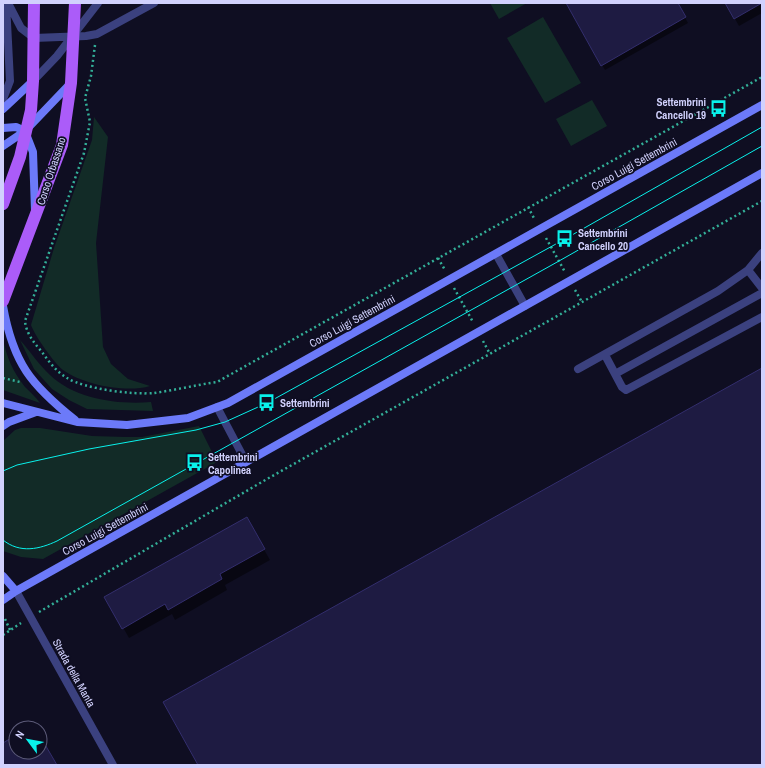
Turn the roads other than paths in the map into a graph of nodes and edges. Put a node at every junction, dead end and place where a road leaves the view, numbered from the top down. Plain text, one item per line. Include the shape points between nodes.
1 (7, 3) edge
2 (34, 3) edge
3 (75, 3) edge
4 (98, 3) edge
5 (154, 3) edge
6 (74, 35) junction
7 (34, 38) junction
8 (33, 81) junction
9 (70, 83) junction
10 (3, 99) edge
11 (762, 105) edge
12 (3, 109) edge
13 (3, 128) edge
14 (24, 131) junction
15 (3, 146) edge
16 (762, 173) edge
17 (3, 204) edge
18 (35, 218) junction
19 (762, 253) edge
20 (496, 254) junction
21 (748, 270) junction
22 (762, 288) edge
23 (762, 293) edge
24 (3, 301) edge
25 (3, 306) edge
26 (525, 306) junction
27 (762, 317) edge
28 (605, 354) junction
29 (578, 369) dead end
30 (615, 374) junction
31 (3, 403) edge
32 (217, 407) junction
33 (37, 412) junction
34 (77, 422) junction
35 (3, 426) edge
36 (246, 462) junction
37 (3, 576) edge
38 (16, 591) junction
39 (3, 600) edge
40 (113, 765) edge

1 - 7 street via 21,28
1 - 10 street via 10,81
2 - 7 main road
3 - 6 main road, Corso Orbassano
4 - 6 street
5 - 6 street via 97,34
6 - 7 street
6 - 8 street
6 - 9 main road, Corso Orbassano
7 - 8 main road
8 - 12 main road
8 - 14 main road via 31,110
9 - 14 main road
9 - 18 main road, Corso Orbassano via 62,145
11 - 20 main road, Corso Luigi Settembrini
13 - 14 main road via 16,127
14 - 15 main road
14 - 17 main road via 20,157
14 - 18 main road via 33,152
16 - 26 main road, Corso Luigi Settembrini
18 - 24 main road, Corso Orbassano
19 - 21 street
20 - 26 street
20 - 32 main road, Corso Luigi Settembrini
21 - 22 street
21 - 28 street via 718,291
23 - 30 street
25 - 34 main road via 8,332 29,378 50,400
26 - 36 main road, Corso Luigi Settembrini
27 - 30 street via 626,390
28 - 29 street
28 - 30 street
31 - 33 main road, Corso Luigi Settembrini
32 - 34 main road, Corso Luigi Settembrini via 188,418 127,425
32 - 36 street
33 - 34 main road, Corso Luigi Settembrini
33 - 35 main road
36 - 38 main road, Corso Luigi Settembrini
37 - 38 main road
38 - 39 main road, Corso Luigi Settembrini
38 - 40 street, Strada della Manta

